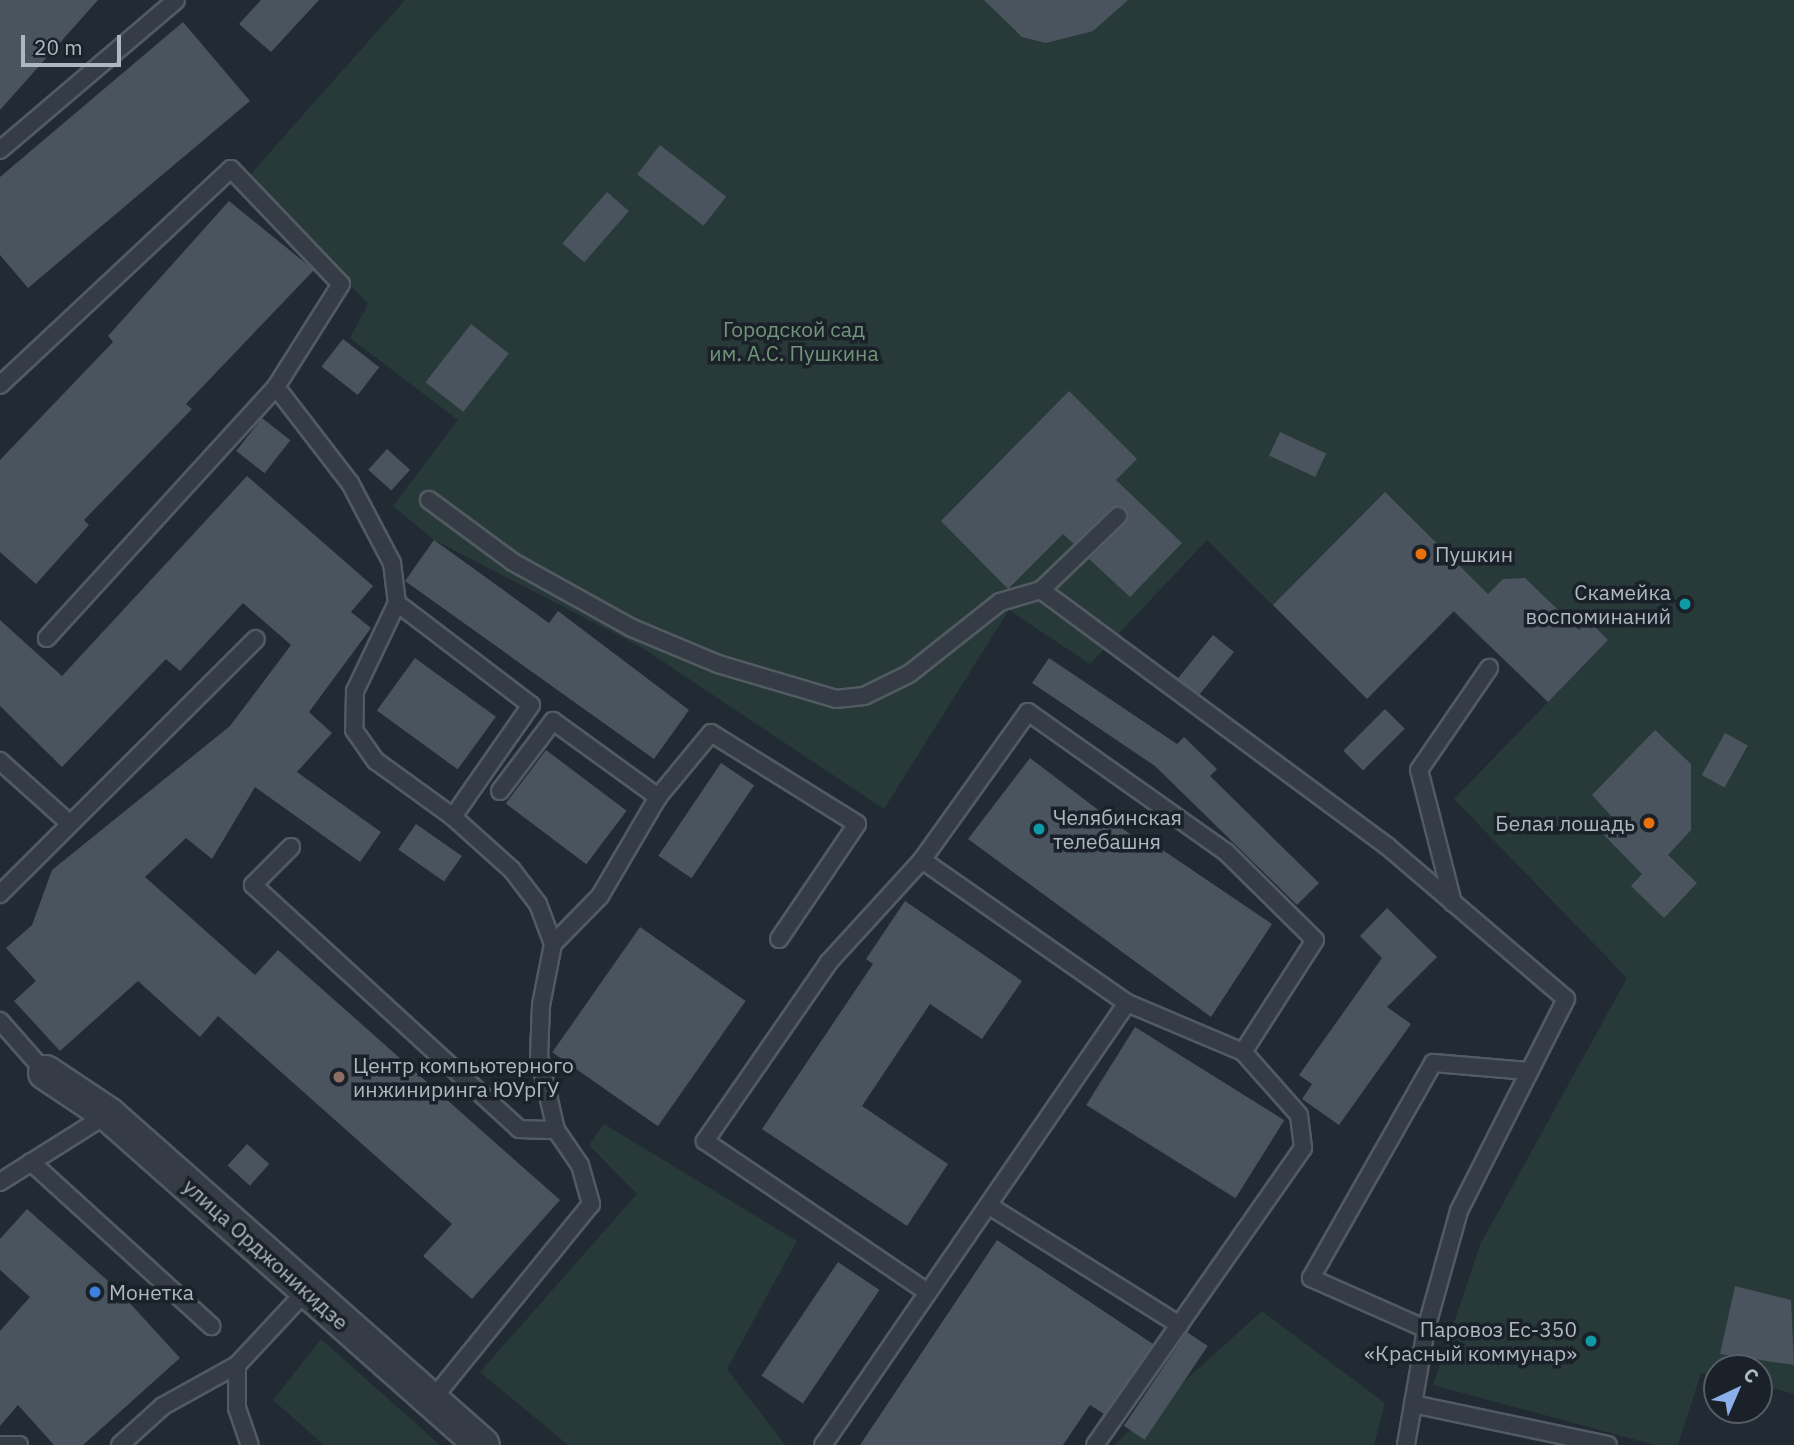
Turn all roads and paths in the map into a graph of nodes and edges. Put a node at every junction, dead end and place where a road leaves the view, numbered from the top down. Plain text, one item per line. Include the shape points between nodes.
1 (176, 0) edge
2 (0, 150) edge
3 (0, 385) edge
4 (276, 387) junction
5 (429, 500) dead end
6 (1118, 516) dead end
7 (1041, 590) junction
8 (397, 603) junction
9 (47, 638) dead end
10 (256, 639) dead end
11 (1489, 668) dead end
12 (0, 761) edge
13 (500, 791) dead end
14 (658, 797) junction
15 (453, 817) junction
16 (68, 822) junction
17 (291, 847) dead end
18 (922, 860) junction
19 (0, 894) edge
20 (1453, 903) junction
21 (779, 939) dead end
22 (553, 944) junction
23 (1128, 1003) junction
24 (0, 1021) edge
25 (1243, 1052) junction
26 (1529, 1071) junction
27 (45, 1072) joint
28 (108, 1114) junction
29 (556, 1130) junction
30 (31, 1162) junction
31 (0, 1182) edge
32 (988, 1205) junction
33 (307, 1290) junction
34 (927, 1292) junction
35 (1179, 1325) junction
36 (211, 1326) dead end
37 (1426, 1329) junction
38 (237, 1365) junction
39 (431, 1401) junction
40 (1413, 1404) junction
41 (1, 1445) edge
42 (19, 1445) edge
43 (120, 1445) edge
44 (250, 1445) edge
45 (482, 1445) edge
46 (823, 1445) edge
47 (1095, 1445) edge
48 (1406, 1445) edge
49 (1608, 1445) edge

1 - 2 lane
3 - 4 lane via 231,169 341,284
4 - 8 lane via 350,483 392,563
4 - 9 lane
5 - 7 lane via 513,562 632,628 741,672 836,699 864,696 909,674 1000,602
6 - 7 lane
7 - 20 lane via 1387,846
8 - 15 lane via 355,691 354,730 376,761
8 - 15 lane via 531,705
10 - 16 lane
11 - 20 lane via 1419,769
12 - 16 lane
13 - 14 lane via 553,721
14 - 21 lane via 712,733 857,824
14 - 22 lane via 600,896
15 - 22 lane via 512,870 538,904
16 - 19 lane
17 - 29 lane via 253,885 519,1129
18 - 23 lane
18 - 25 lane via 1028,712 1227,852 1315,940
18 - 34 lane via 829,962 705,1141
20 - 26 lane via 1566,999
22 - 29 lane via 541,1005 539,1056
23 - 25 lane
23 - 32 lane
24 - 27 lane
25 - 35 lane via 1300,1115 1303,1148
26 - 37 lane via 1459,1211
26 - 37 lane via 1433,1063 1311,1278
27 - 28 street, улица Орджоникидзе
28 - 30 lane
28 - 33 street, улица Орджоникидзе
29 - 39 lane via 580,1165 591,1204
30 - 31 lane
30 - 36 lane
32 - 34 lane
32 - 35 lane
33 - 38 lane
33 - 39 street, улица Орджоникидзе
34 - 46 lane
35 - 47 lane
37 - 40 lane
38 - 43 lane via 163,1406
38 - 44 lane via 237,1408
39 - 45 street, улица Орджоникидзе
40 - 48 lane
40 - 49 lane
41 - 42 lane

